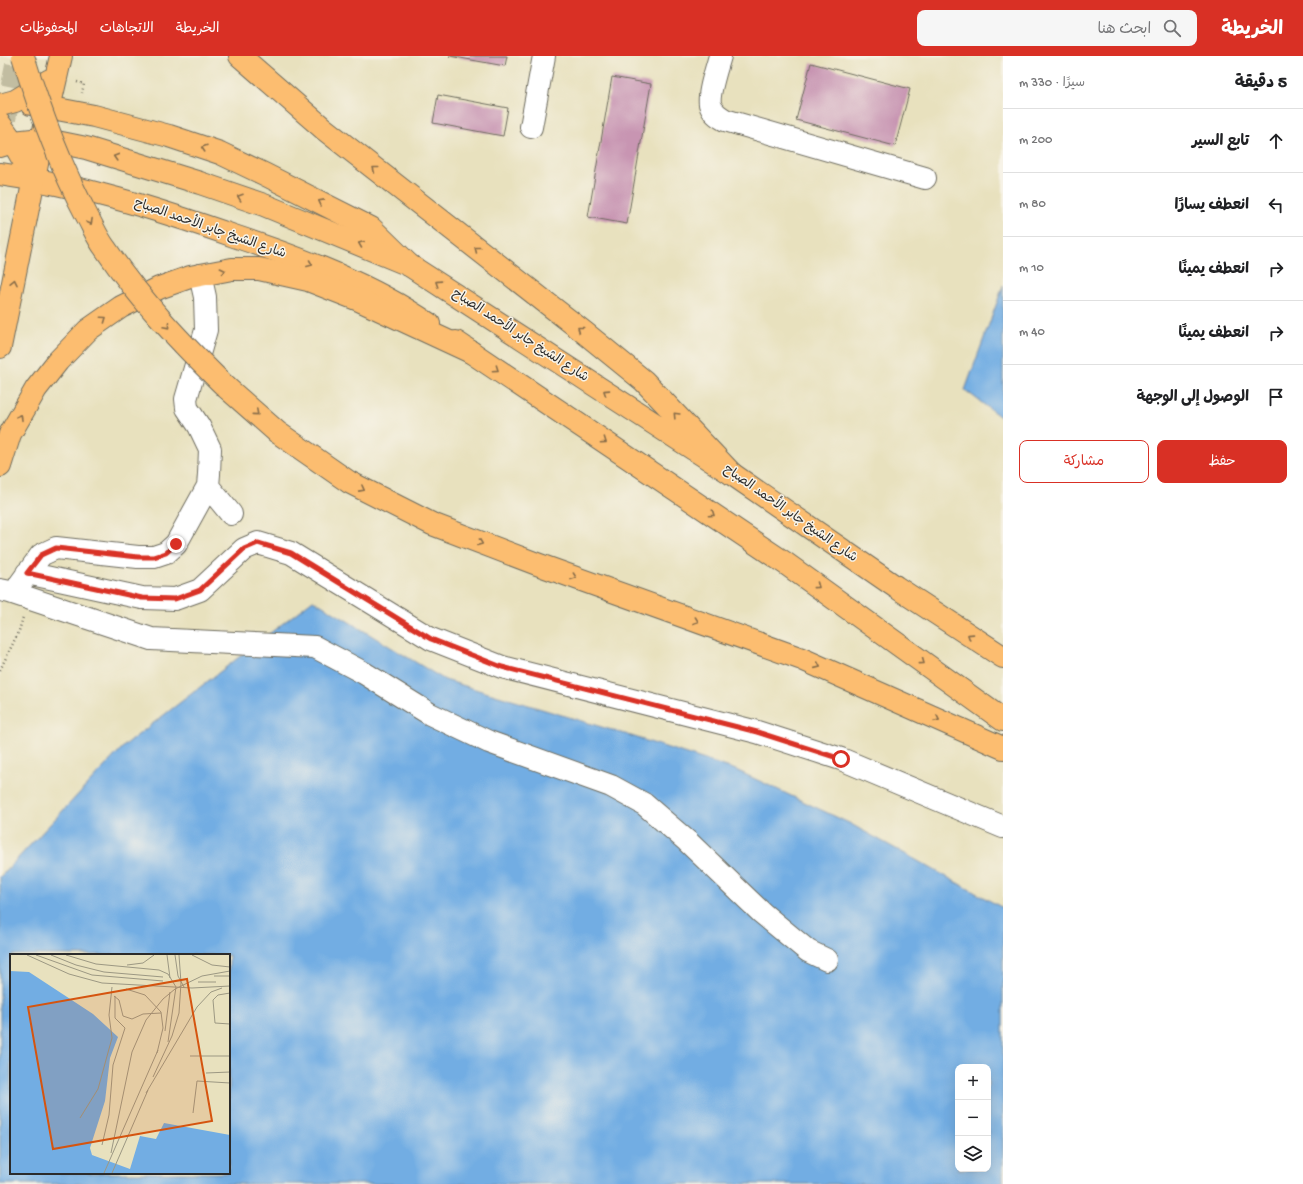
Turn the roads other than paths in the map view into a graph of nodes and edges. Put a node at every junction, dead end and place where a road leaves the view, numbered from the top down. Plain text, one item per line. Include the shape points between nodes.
1 (23, 56) edge
2 (240, 56) edge
3 (544, 56) edge
4 (720, 56) edge
5 (59, 66) edge
6 (5, 101) edge
7 (49, 108) junction
8 (0, 124) tunnel mouth
9 (531, 127) dead end
10 (42, 139) junction
11 (6, 144) edge
12 (0, 174) edge
13 (925, 178) dead end
14 (34, 179) junction
15 (410, 265) junction
16 (200, 275) junction
17 (0, 347) edge
18 (471, 352) junction
19 (0, 466) edge
20 (732, 474) junction
21 (208, 486) junction
22 (231, 514) dead end
23 (27, 573) junction
24 (5, 591) edge
25 (1003, 657) edge
26 (1003, 720) edge
27 (1003, 748) edge
28 (1003, 826) edge
29 (827, 960) dead end

1 -> 27 main road, bridge via 54,149 104,248 143,299 185,347 277,432 349,482 432,524 802,659
20 -> 2 main road via 644,381 324,129
3 - 9 lane
4 - 13 lane via 710,95 710,104 718,116
5 - 6 main road
5 - 7 main road
6 - 7 main road, شارع الشيخ جابر الأحمد الصباح
7 - 10 main road
15 -> 7 main road, شارع الشيخ جابر الأحمد الصباح via 371,228 220,153 94,116
8 - 11 main road
10 - 11 main road
10 - 14 main road
15 -> 10 main road via 264,205 200,183 86,148
11 - 14 main road
12 - 14 main road, شارع الشيخ جابر الأحمد الصباح
17 -> 14 main road
14 -> 18 main road, شارع الشيخ جابر الأحمد الصباح via 101,194 174,215 269,248 383,297
20 -> 15 main road, شارع الشيخ جابر الأحمد الصباح
16 -> 18 main road via 232,269 259,269 308,280 359,300
19 -> 16 main road via 10,434 36,389 58,361 88,330 121,307 159,288
16 - 21 lane via 205,297 206,330 186,399 187,408 210,449
18 -> 26 main road, شارع الشيخ جابر الأحمد الصباح via 785,563
25 -> 20 main road, شارع الشيخ جابر الأحمد الصباح
21 - 22 lane
21 - 23 lane via 176,544 166,553 154,557 138,557 56,548 41,555
23 - 24 lane via 18,587
23 - 28 lane via 142,598 175,599 200,590 244,549 258,543 291,553 431,639 502,667 757,732 841,759
24 - 29 lane via 151,639 315,647 364,672 430,714 489,742 611,786 644,804 762,913 808,951

